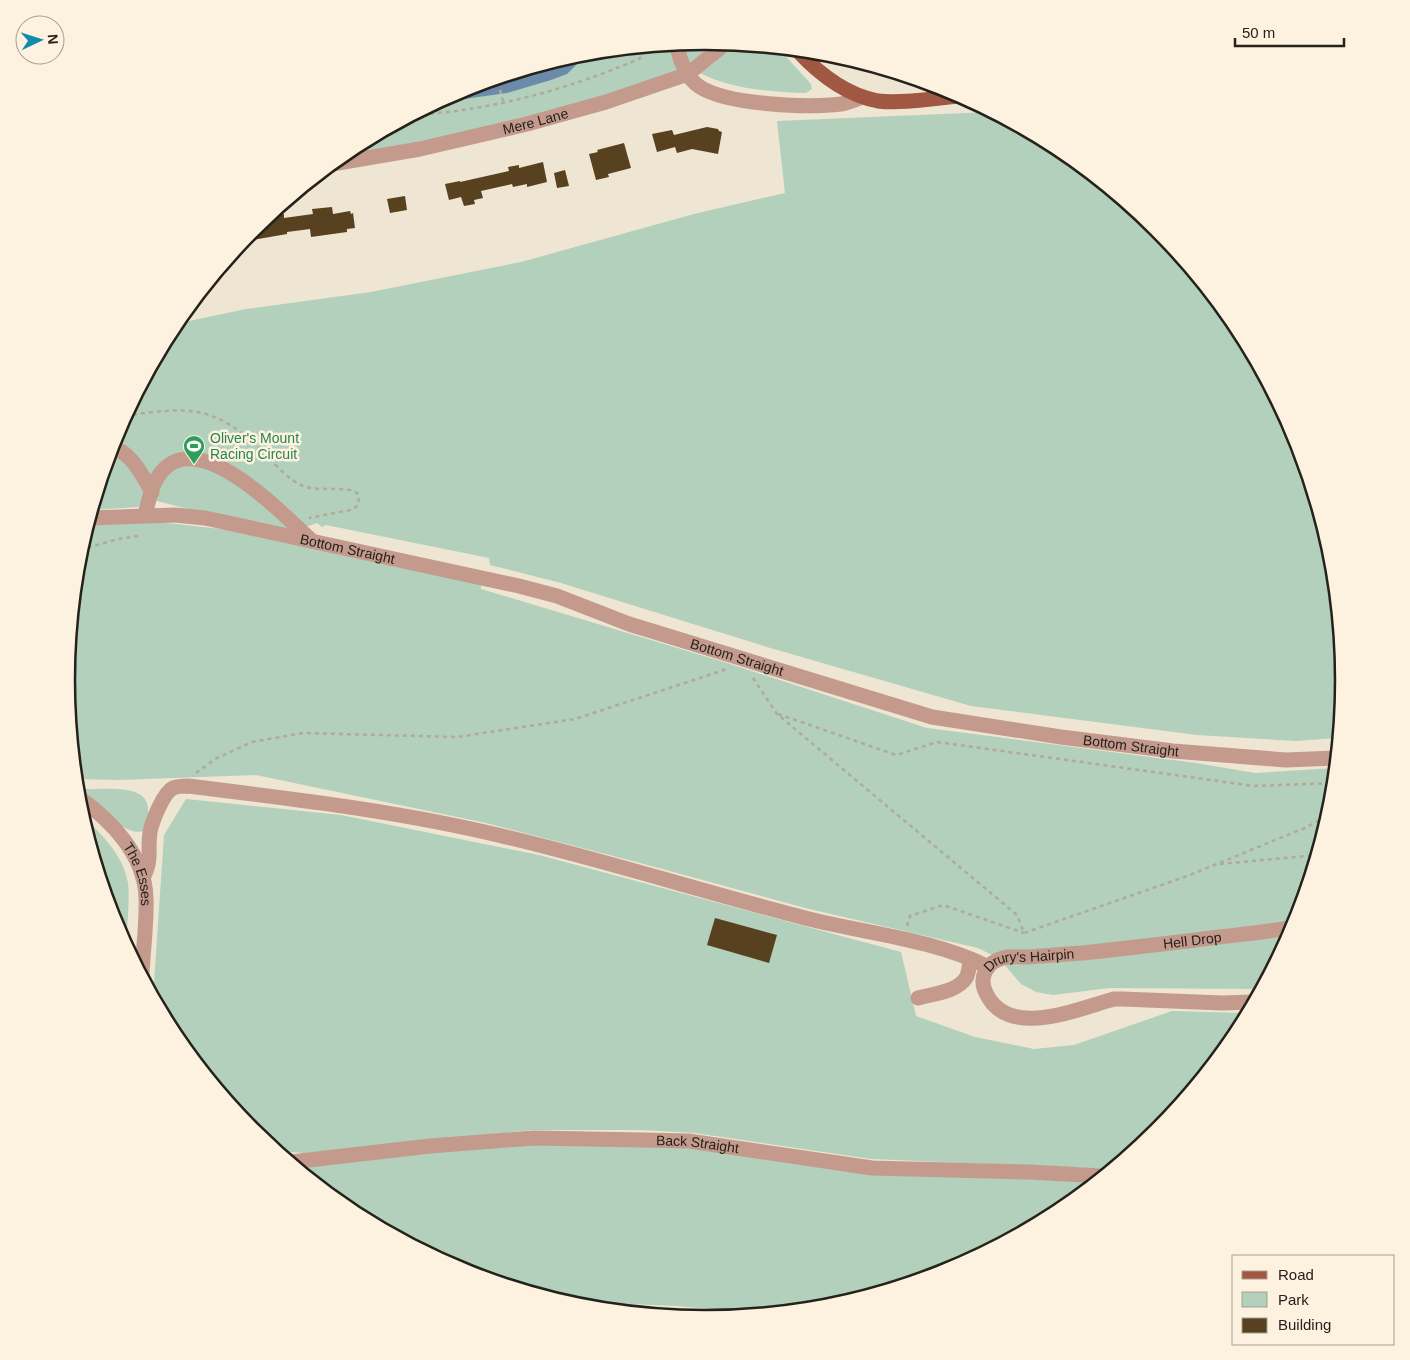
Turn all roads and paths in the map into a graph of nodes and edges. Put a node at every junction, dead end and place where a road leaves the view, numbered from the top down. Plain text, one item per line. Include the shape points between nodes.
1 (718, 50) edge
2 (679, 51) edge
3 (644, 53) edge
4 (804, 58) edge
5 (688, 74) junction
6 (500, 90) dead end
7 (863, 97) junction
8 (944, 97) edge
9 (504, 104) junction
10 (431, 113) edge
11 (347, 161) edge
12 (134, 415) edge
13 (119, 449) edge
14 (152, 492) junction
15 (145, 515) junction
16 (96, 518) edge
17 (294, 525) junction
18 (138, 536) dead end
19 (314, 542) junction
20 (89, 548) edge
21 (733, 655) junction
22 (746, 675) dead end
23 (777, 714) junction
24 (1330, 758) edge
25 (1326, 783) edge
26 (176, 787) junction
27 (87, 805) edge
28 (1319, 820) edge
29 (150, 831) junction
30 (123, 838) junction
31 (1310, 856) edge
32 (1216, 864) junction
33 (143, 878) junction
34 (910, 916) dead end
35 (1284, 928) edge
36 (1024, 932) junction
37 (1090, 952) joint
38 (971, 959) junction
39 (143, 964) edge
40 (988, 967) junction
41 (918, 998) dead end
42 (1246, 1002) edge
43 (298, 1161) edge
44 (1094, 1176) edge

1 - 5 street, Mere Lane
2 - 5 street
3 - 9 path via 636,60
4 - 7 main road via 837,86
5 - 7 street via 698,86 740,100 816,105 842,104
5 - 11 street, Mere Lane via 527,124 420,149
6 - 9 path
7 - 8 main road via 880,101
9 - 10 path
12 - 17 path via 180,409 207,414 243,434 300,484 319,489 352,490 359,496 359,503 354,509 317,516
13 - 14 street via 136,465
14 - 15 street
14 - 17 street via 160,475 174,463 189,458 204,460 251,486
15 - 16 street, Bottom Straight
15 - 19 street, Bottom Straight via 204,518
17 - 19 street
18 - 20 path
19 - 21 street, Bottom Straight via 557,596 630,624
21 - 24 street, Bottom Straight via 932,717 1173,751 1286,760
21 - 26 path via 729,668 575,719 457,737 303,733 252,742 215,759
22 - 23 path via 754,679
23 - 25 path via 896,755 937,742 1254,786
23 - 36 path via 1017,915
26 - 29 street via 166,794
26 - 38 street via 376,810 501,835 809,919 940,948
27 - 30 street, The Esses
28 - 32 path
29 - 30 street via 138,838
29 - 33 street via 150,862
30 - 33 street, The Esses
31 - 32 path
32 - 36 path
33 - 39 street, The Esses via 146,896
34 - 36 path via 943,905
35 - 37 street, Hell Drop
37 - 40 street, Drury's Hairpin via 1004,957
38 - 40 street
38 - 41 street via 961,983
40 - 42 street, Drury's Hairpin via 984,991 996,1007 1012,1016 1049,1017 1114,1000
43 - 44 street, Back Straight via 534,1138 689,1141 872,1168

